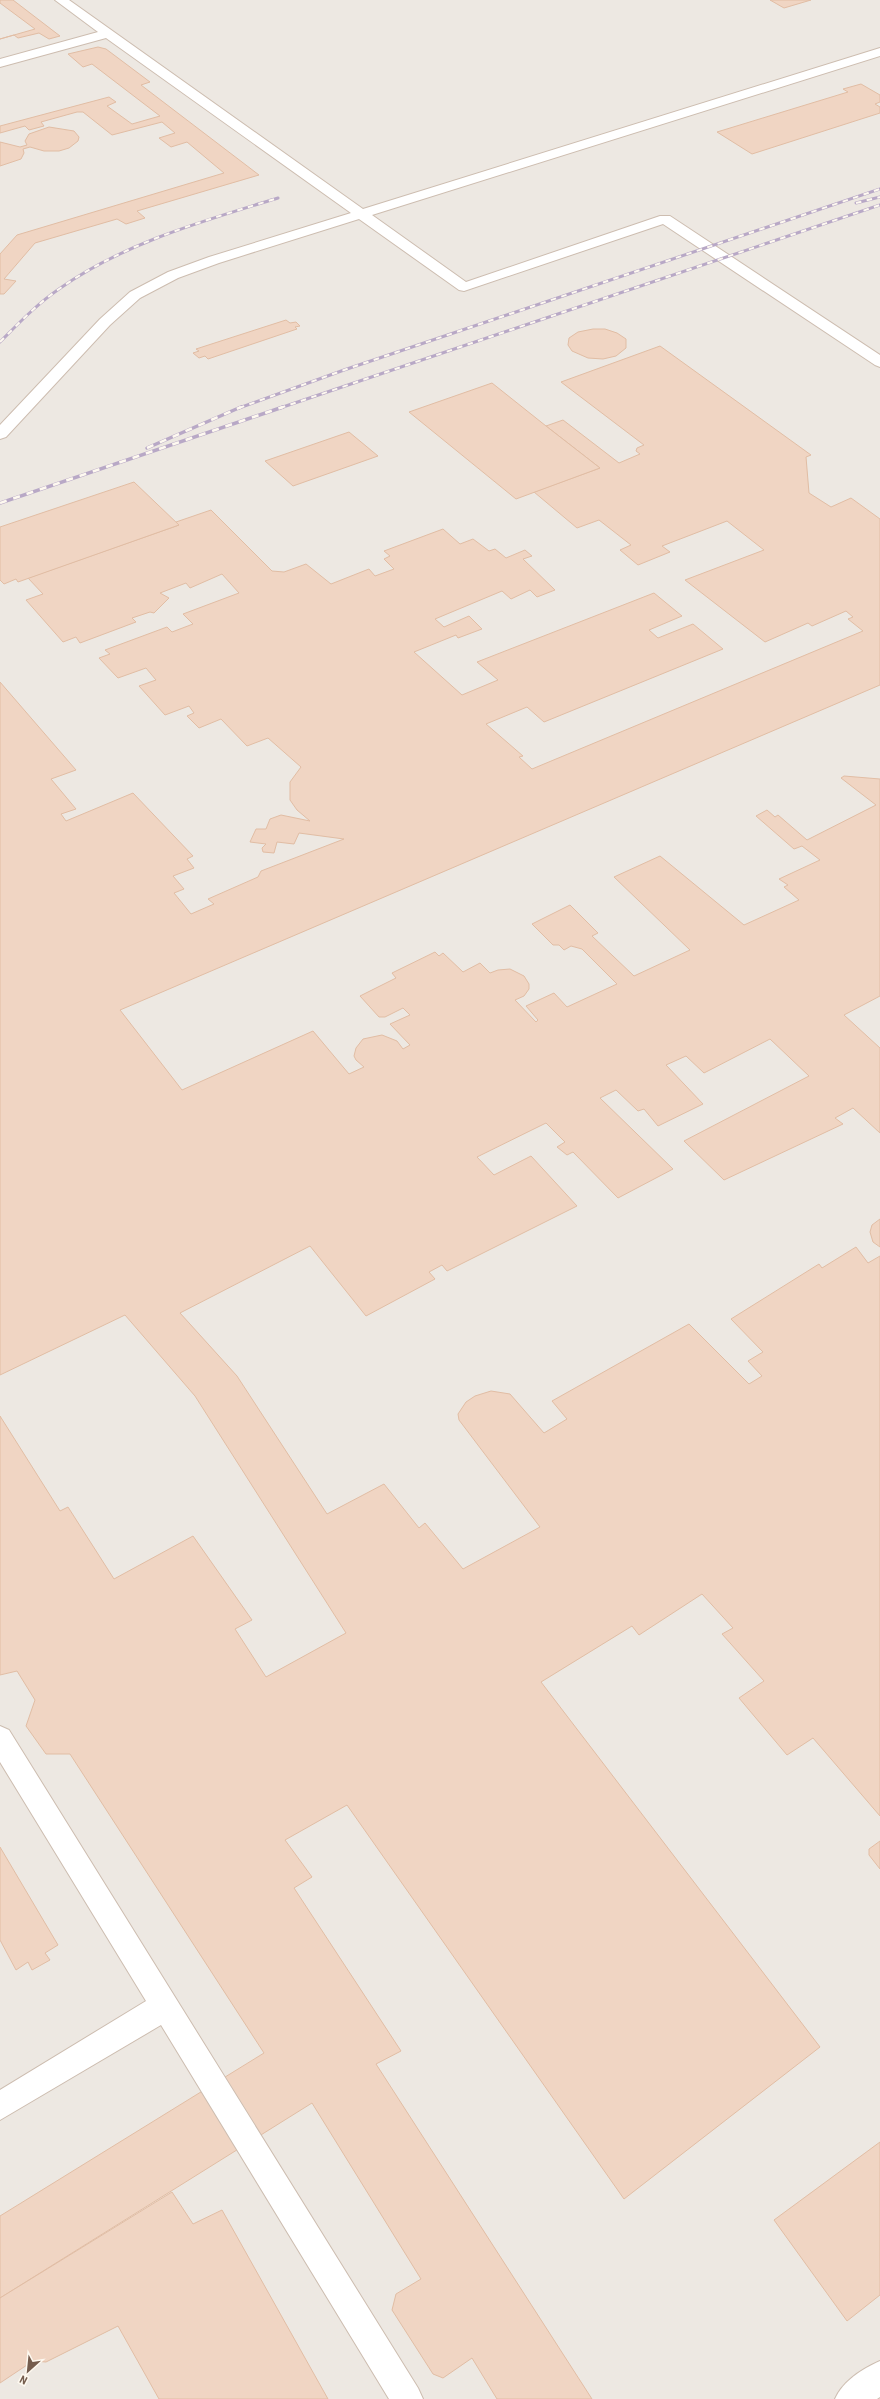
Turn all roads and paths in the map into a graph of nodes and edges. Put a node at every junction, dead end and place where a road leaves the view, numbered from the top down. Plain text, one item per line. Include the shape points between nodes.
1 (61, 0) edge
2 (106, 34) junction
3 (880, 52) edge
4 (880, 62) edge
5 (0, 63) edge
6 (838, 65) junction
7 (360, 214) junction
8 (880, 362) edge
9 (0, 434) edge
10 (0, 1738) edge
11 (165, 2006) junction
12 (0, 2106) edge
13 (880, 2376) edge
14 (407, 2399) edge
15 (851, 2399) edge

1 - 2 lane
2 - 5 lane
2 - 7 lane
3 - 6 lane
4 - 6 lane
6 - 7 lane
7 - 8 lane via 464,287 665,219
7 - 9 lane via 207,262 172,275 136,295 105,322
10 - 11 lane
11 - 12 lane
11 - 14 lane
13 - 15 lane

